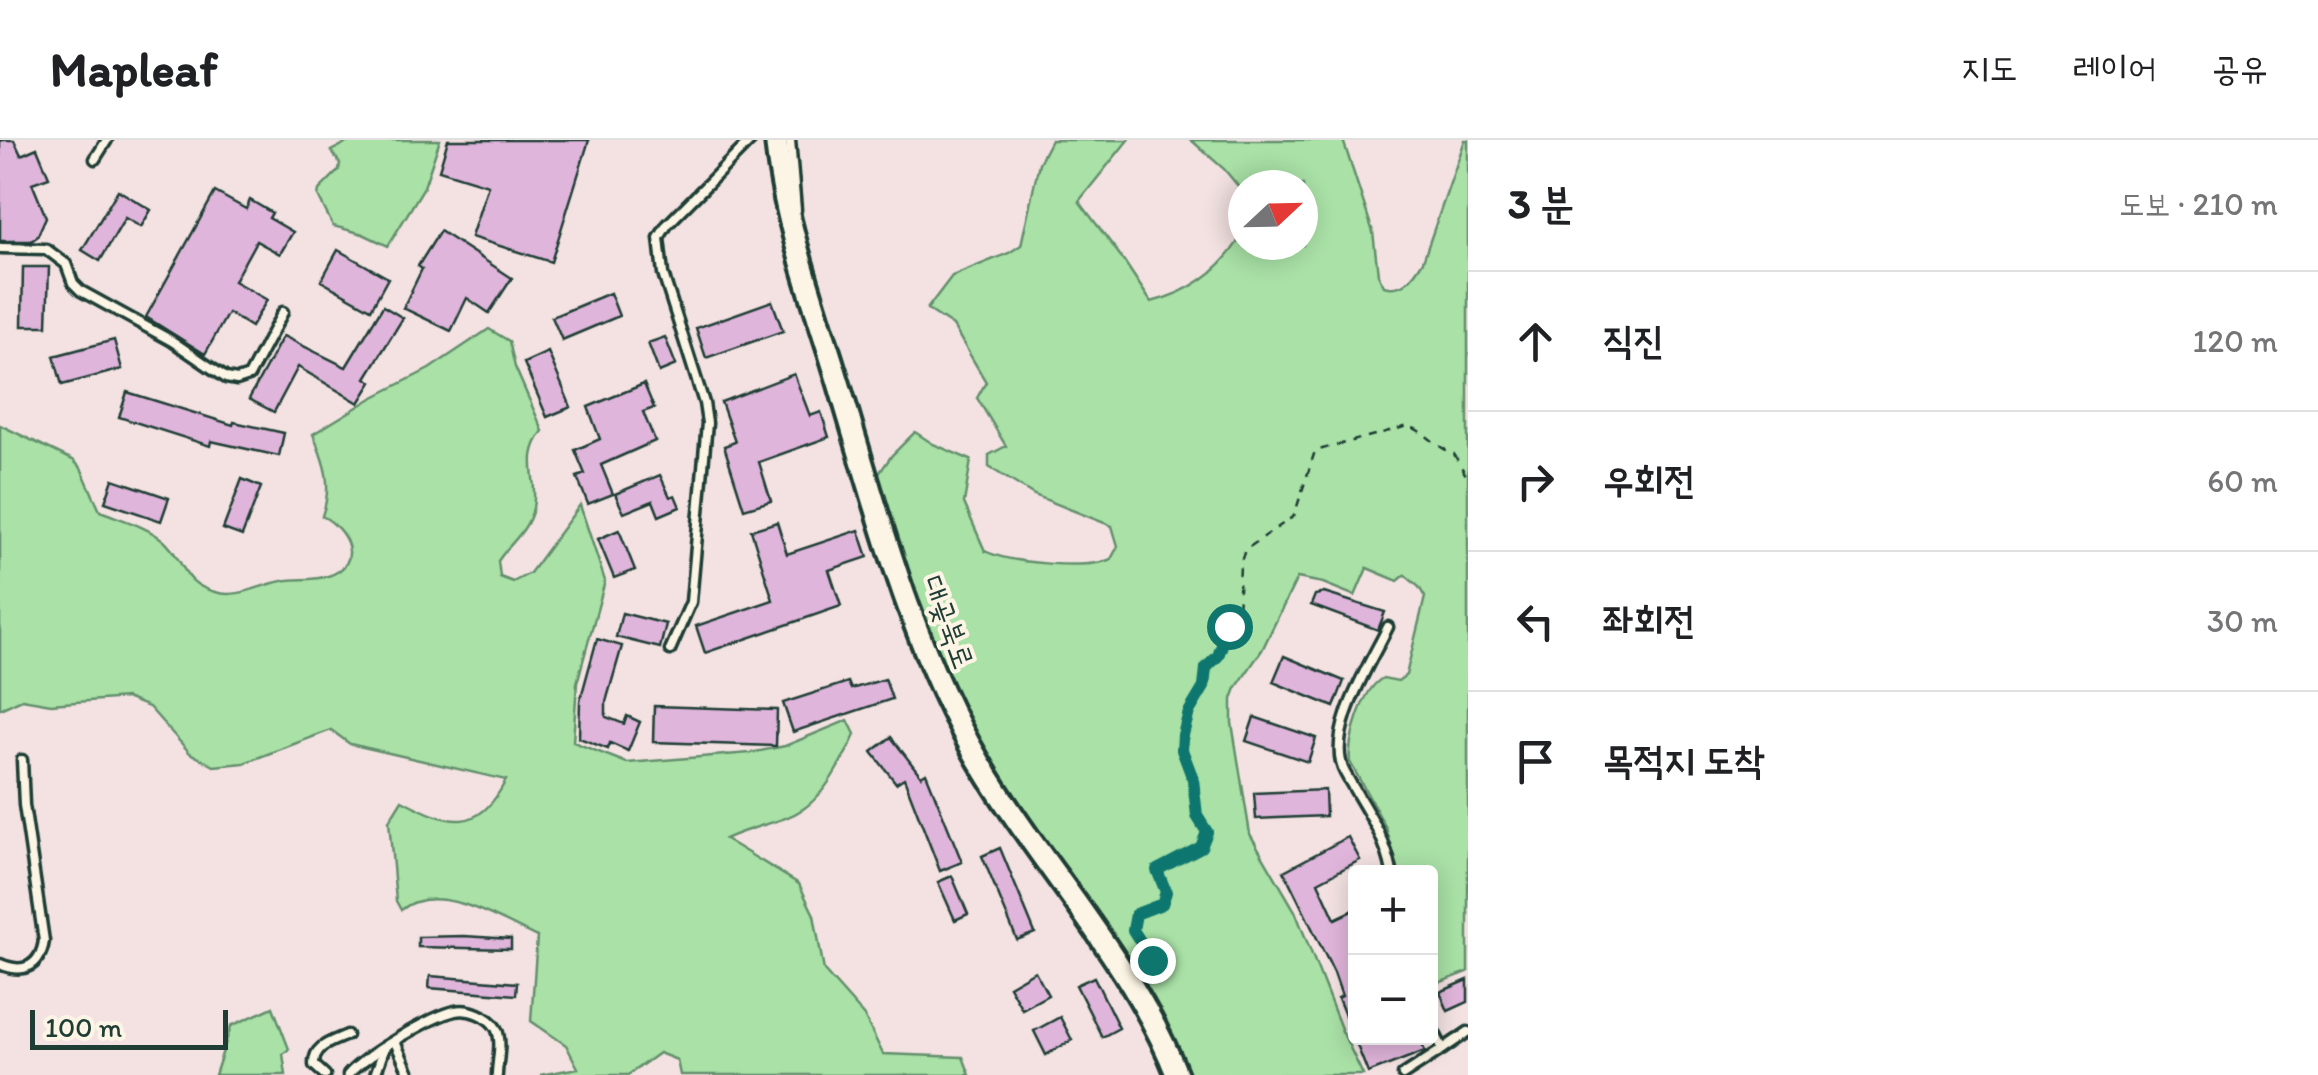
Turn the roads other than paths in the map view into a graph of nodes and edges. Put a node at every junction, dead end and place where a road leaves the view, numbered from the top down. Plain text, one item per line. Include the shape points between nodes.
1 (107, 140) edge
2 (751, 140) edge
3 (776, 140) edge
4 (790, 140) edge
5 (95, 159) dead end
6 (793, 224) junction
7 (0, 248) edge
8 (284, 312) dead end
9 (1388, 627) dead end
10 (670, 650) dead end
11 (22, 760) dead end
12 (1390, 865) edge
13 (0, 964) edge
14 (1468, 1032) edge
15 (347, 1035) dead end
16 (1438, 1039) edge
17 (395, 1042) junction
18 (385, 1047) junction
19 (1443, 1048) junction
20 (324, 1075) edge
21 (348, 1075) edge
22 (375, 1075) edge
23 (410, 1075) edge
24 (497, 1075) edge
25 (1178, 1075) edge
26 (1404, 1075) edge

1 - 5 lane
2 - 10 lane via 659,238 706,423 691,602
3 - 6 street, 대곶북로
4 - 6 lane
6 - 25 street, 대곶북로 via 931,669 981,764 1128,981
7 - 8 lane via 46,249 66,264 76,288 226,378 249,376
9 - 12 lane via 1348,712 1339,756 1381,834
11 - 13 lane via 44,942 32,966
14 - 19 lane
15 - 20 lane via 314,1056
16 - 19 lane
17 - 18 lane
17 - 23 lane
17 - 24 lane via 457,1010 482,1015 499,1038
18 - 21 lane
18 - 22 lane
19 - 26 lane

